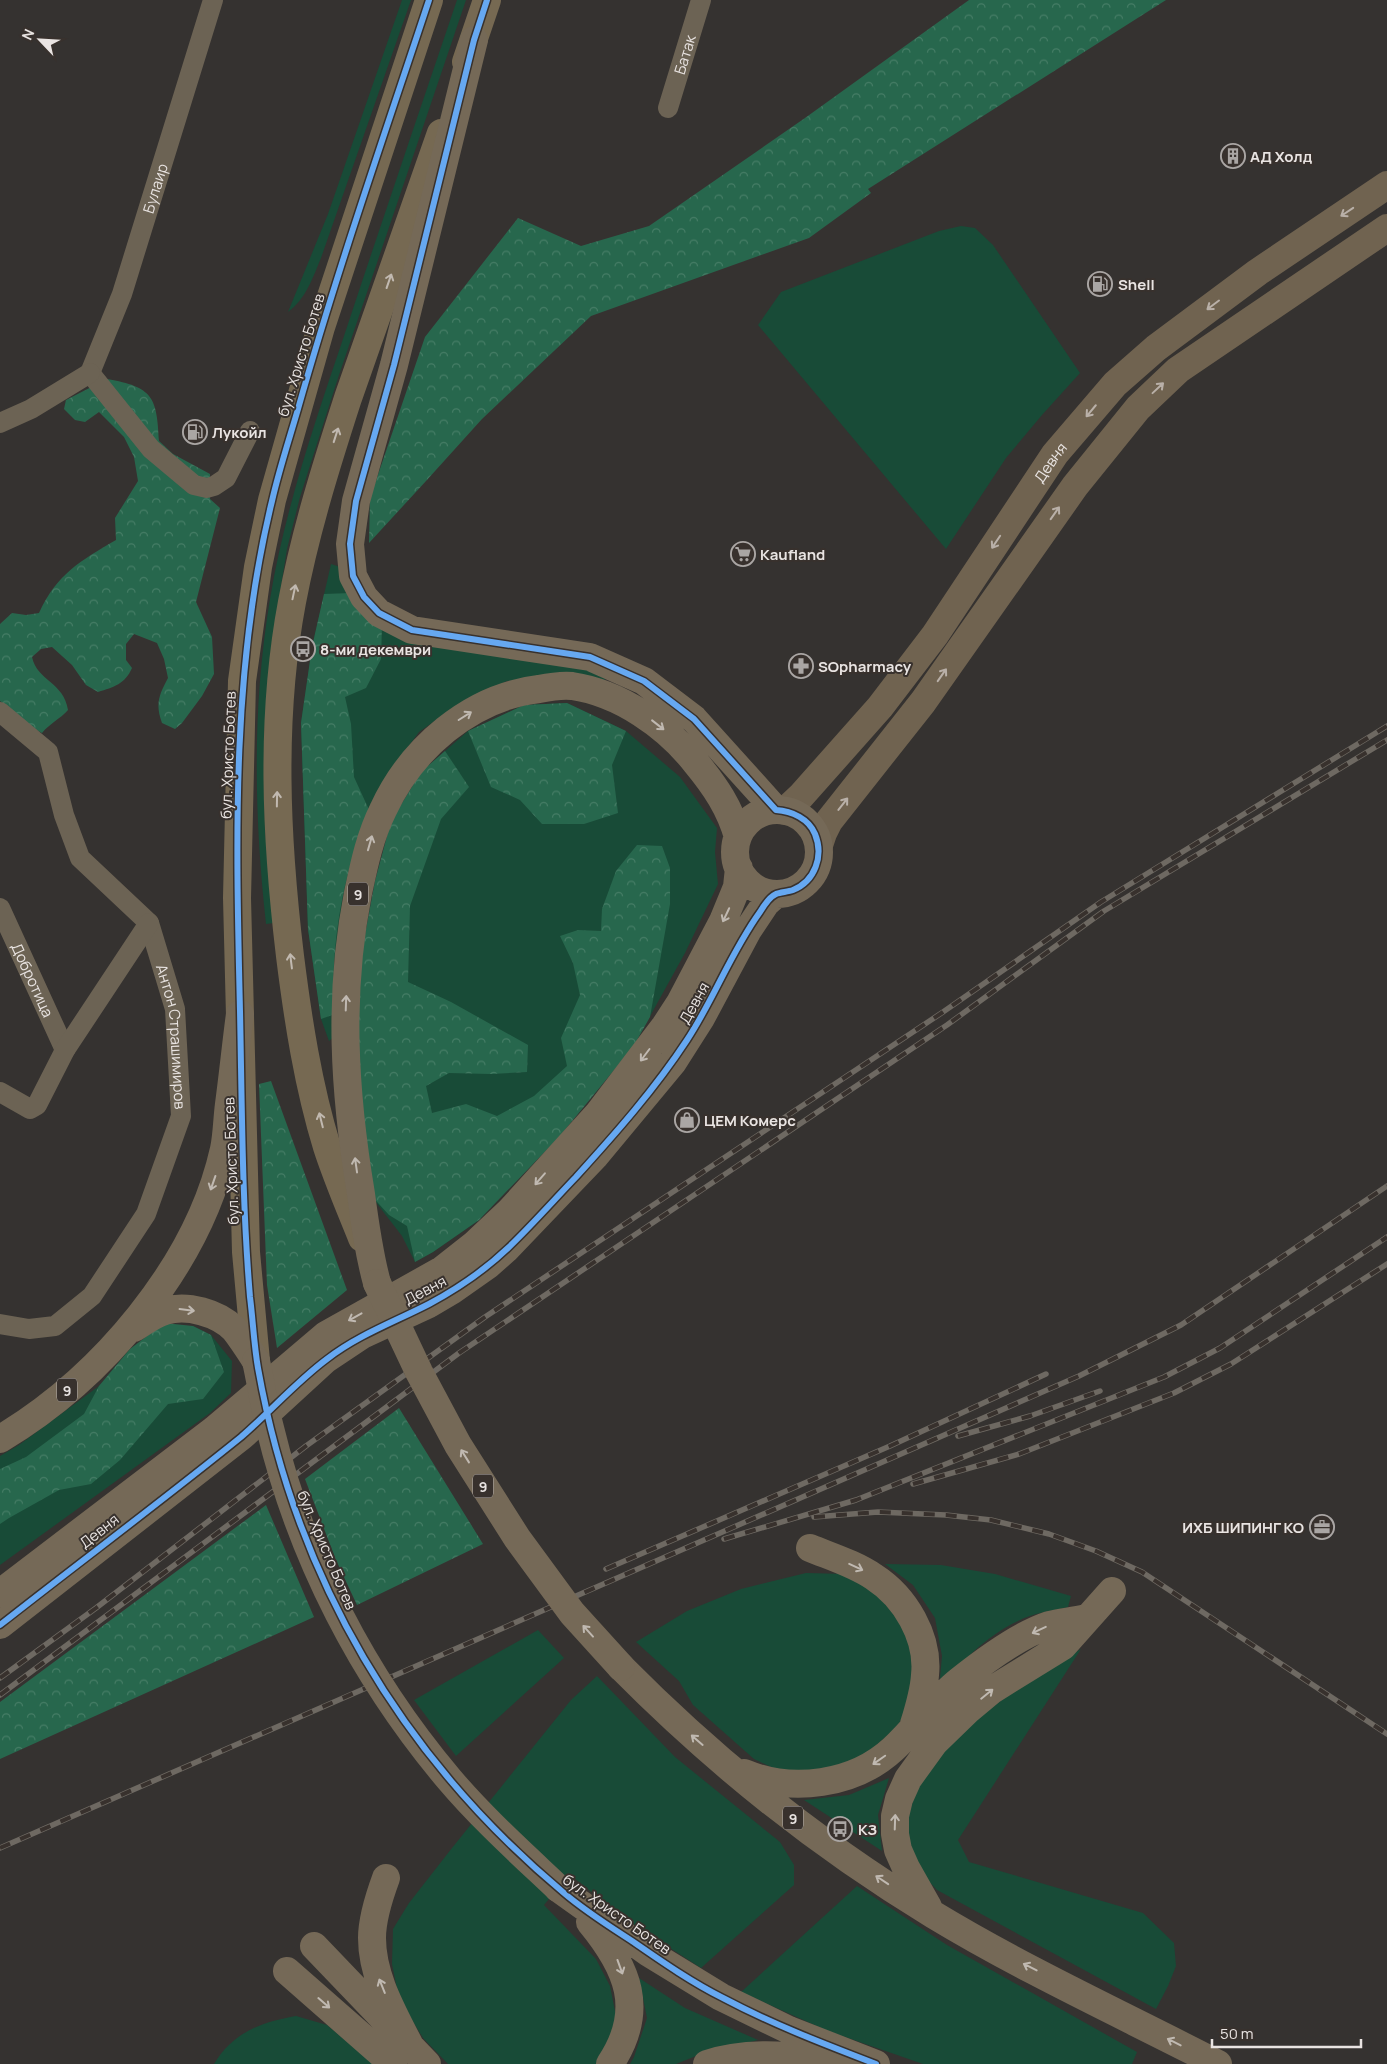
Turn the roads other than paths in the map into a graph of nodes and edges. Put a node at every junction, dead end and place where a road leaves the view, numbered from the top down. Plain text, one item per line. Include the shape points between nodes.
1 (213, 0) edge
2 (429, 0) edge
3 (487, 0) edge
4 (701, 0) edge
5 (474, 40) junction
6 (668, 108) dead end
7 (1387, 184) edge
8 (1387, 228) edge
9 (90, 373) junction
10 (0, 422) edge
11 (250, 431) dead end
12 (0, 712) edge
13 (780, 810) junction
14 (738, 837) junction
15 (819, 846) junction
16 (739, 868) junction
17 (776, 894) junction
18 (0, 908) edge
19 (149, 923) junction
20 (240, 1014) junction
21 (65, 1050) junction
22 (0, 1092) edge
23 (375, 1274) junction
24 (0, 1324) edge
25 (127, 1332) junction
26 (256, 1361) junction
27 (0, 1439) edge
28 (810, 1548) dead end
29 (1112, 1591) dead end
30 (0, 1593) edge
31 (1086, 1618) junction
32 (0, 1625) edge
33 (914, 1726) junction
34 (726, 1766) junction
35 (386, 1878) dead end
36 (565, 1894) junction
37 (933, 1914) junction
38 (314, 1946) dead end
39 (287, 1971) dead end
40 (410, 2058) edge
41 (872, 2062) edge
42 (610, 2064) edge
43 (707, 2064) edge
44 (1218, 2064) edge

1 - 9 street, Булаир via 122,294
2 - 20 main road, бул. Христо Ботев via 321,328 272,500 258,567 242,681 237,898
3 - 5 main road
4 - 6 street, Батак
5 - 13 highway via 394,365 356,501 350,544 353,576 364,597 379,613 412,630 590,657 644,681 694,719
23 -> 5 main road via 328,1148 308,1072 284,904 277,807 280,707 288,626 309,526 365,349
7 -> 13 main road, Девня via 1258,272 1156,348 1115,384 1055,454 935,634 880,707 802,796
15 -> 8 main road via 829,821 923,702 1075,486 1138,408 1178,370
9 - 10 street via 31,409
9 - 11 street via 151,449 194,485 207,488 226,478
12 - 19 street, Антон Страшимиров via 48,752 64,815 80,858
13 - 14 highway via 764,811 745,826
13 - 15 highway via 806,821 814,830
14 - 16 highway, 9 via 736,853
23 -> 14 highway, 9 via 355,1160 344,1047 349,954 356,904 371,840 395,786 411,764 428,744 486,704 525,690 571,686 634,709 672,736 717,789 729,810
15 - 17 highway via 814,872 806,882 796,889
16 - 17 highway via 752,885
16 -> 30 highway, Девня / 9 via 737,887 727,912 665,1026 598,1114 510,1211 442,1270 326,1335 214,1430
17 - 32 highway, Девня via 748,930 701,1018 673,1062 595,1156 506,1249 451,1291 362,1335 326,1359 242,1436
18 - 21 street, Добротица
19 - 21 street
19 - 24 street, Антон Страшимиров via 175,1009 181,1116 146,1214 92,1296 54,1326 29,1329
20 -> 25 highway via 224,1148 213,1185 178,1260
20 - 26 main road, бул. Христо Ботев via 246,1252
21 - 22 street via 35,1107 25,1108
34 -> 23 highway, 9, bridge via 621,1668 572,1613 517,1538 467,1460 419,1372
25 -> 26 highway, 9 via 167,1310 195,1311 219,1318 233,1328
25 - 27 highway, 9 via 60,1396
26 - 36 highway, бул. Христо Ботев / 9, bridge via 270,1428 292,1503 334,1606 376,1679 403,1722 449,1780 497,1831
28 -> 33 highway via 875,1577 903,1604 914,1622 926,1674
29 - 31 highway
31 -> 33 highway via 1048,1626 998,1653 958,1682
37 -> 31 highway via 913,1882 898,1850 895,1834 899,1799 908,1779 934,1743 968,1710 992,1690 1063,1646
33 -> 34 highway via 880,1760 829,1781 782,1784
37 -> 34 highway, 9 via 829,1845
40 -> 35 highway via 373,1956 374,1918
36 - 41 highway, бул. Христо Ботев / 9 via 649,1953 721,1997 788,2030
36 -> 42 highway via 609,1945 629,1994 630,2015 625,2035
44 -> 37 highway, 9
38 - 40 highway
39 -> 40 highway
41 - 43 highway via 754,2055 725,2058

